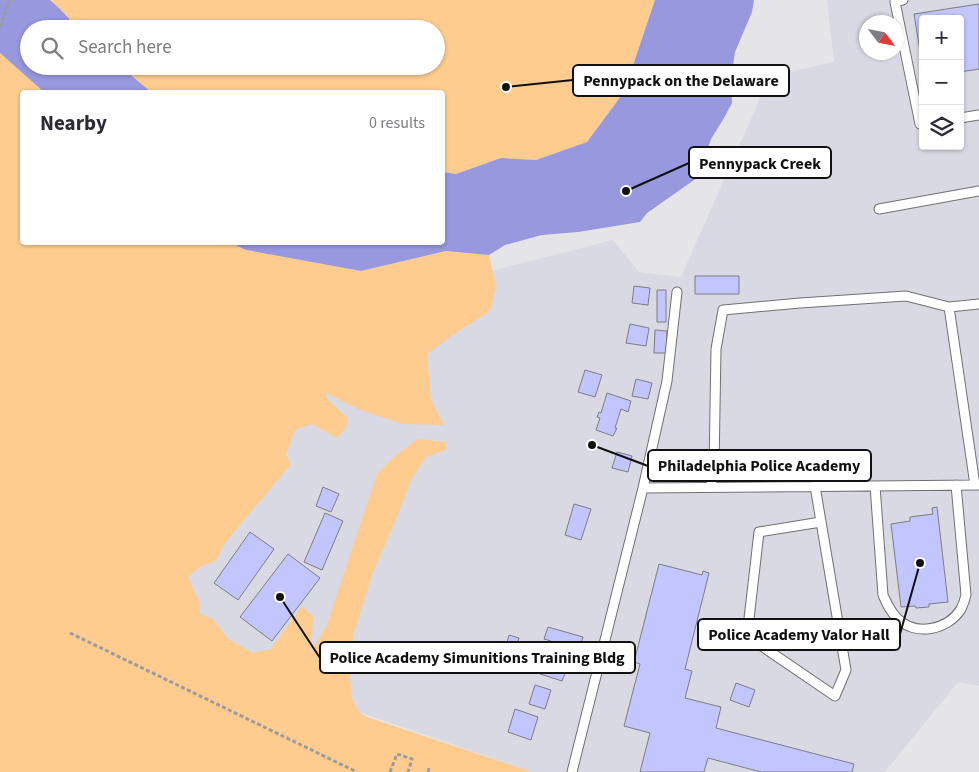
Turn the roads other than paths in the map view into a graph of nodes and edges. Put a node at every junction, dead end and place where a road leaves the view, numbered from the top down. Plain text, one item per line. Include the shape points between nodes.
1 (904, 0) edge
2 (979, 115) edge
3 (964, 117) edge
4 (919, 119) edge
5 (979, 192) edge
6 (879, 209) dead end
7 (677, 292) dead end
8 (979, 304) edge
9 (950, 307) junction
10 (956, 485) junction
11 (977, 485) edge
12 (816, 486) junction
13 (874, 486) junction
14 (643, 488) junction
15 (712, 488) junction
16 (821, 522) junction
17 (572, 772) edge

1 - 4 lane via 895,2
2 - 3 lane
5 - 6 lane
7 - 14 lane via 667,381
8 - 9 lane
9 - 11 lane
9 - 15 lane via 906,296 723,310 716,349
10 - 11 lane
10 - 13 lane
10 - 13 lane via 966,594 962,608 952,620 925,630 898,620 883,595
12 - 13 lane
12 - 15 lane
12 - 16 lane
14 - 15 lane
14 - 17 lane
16 - 16 lane via 846,670 835,696 748,636 760,532

